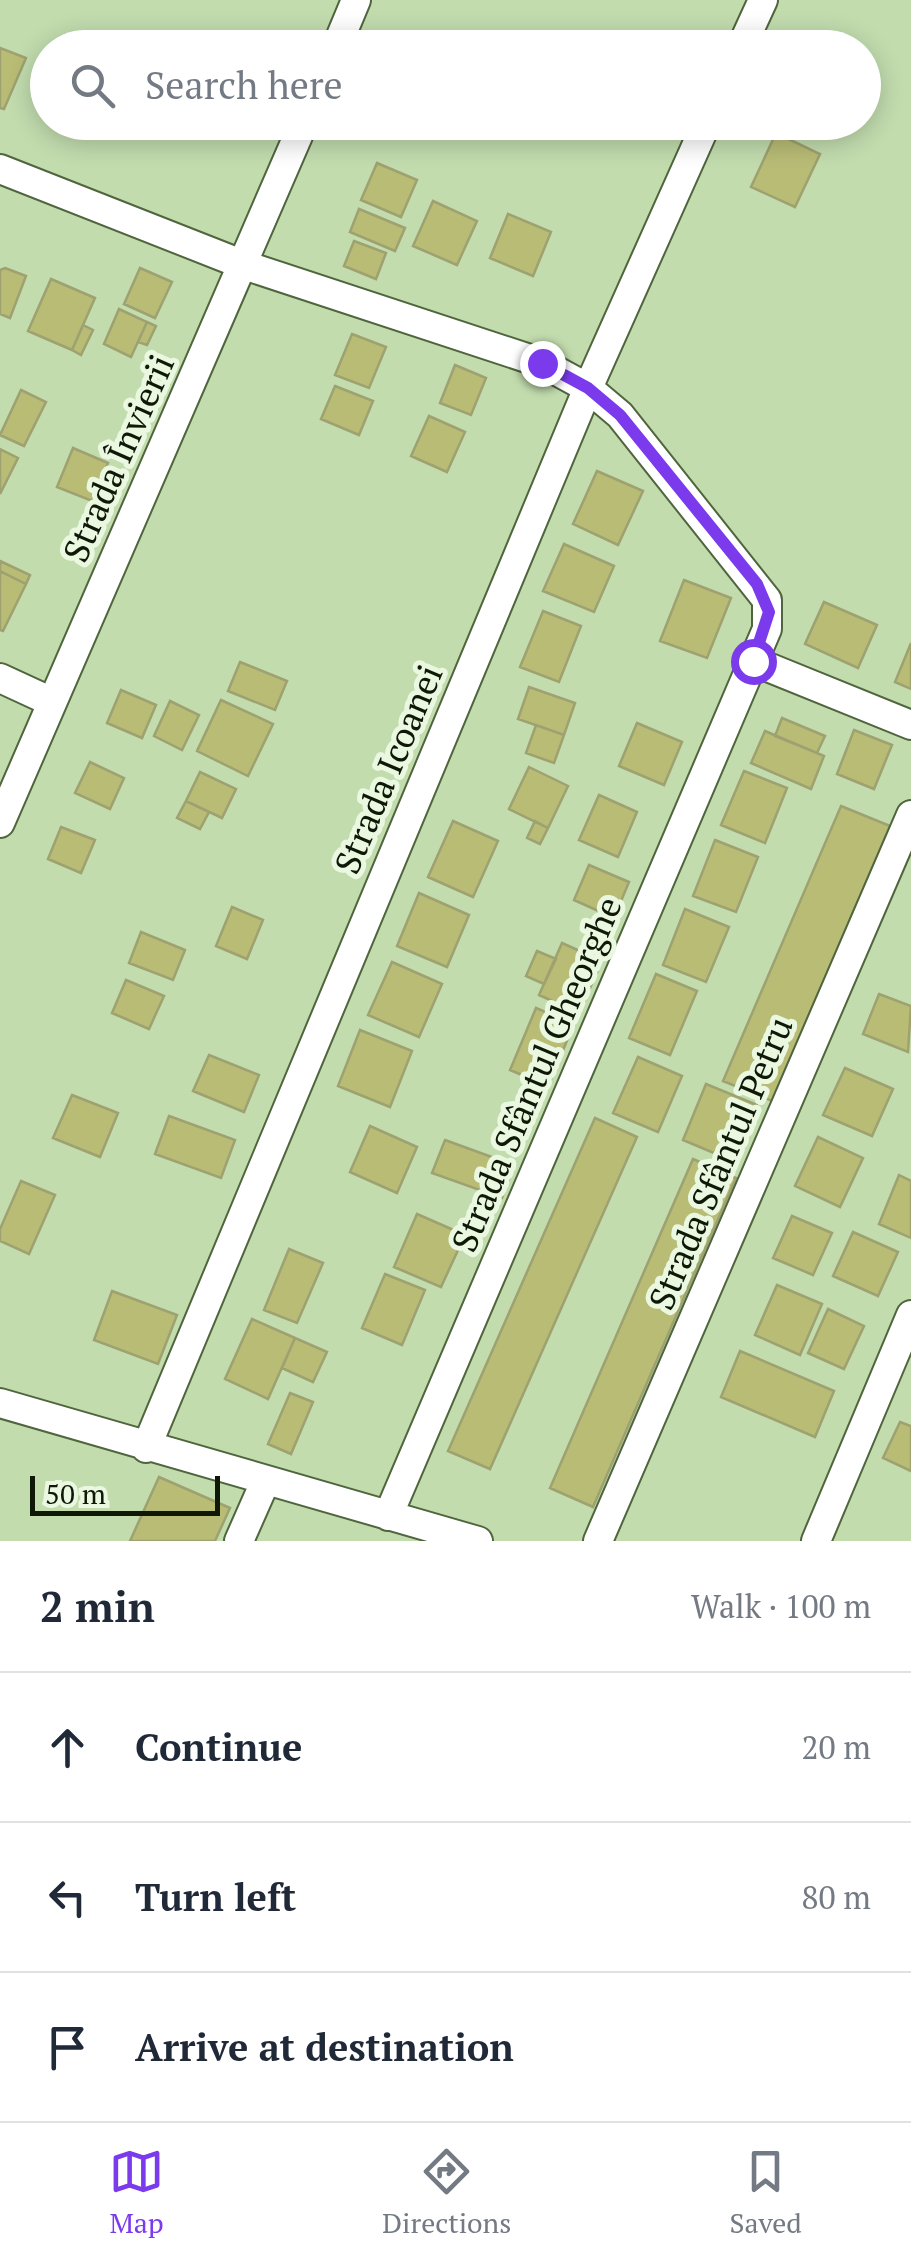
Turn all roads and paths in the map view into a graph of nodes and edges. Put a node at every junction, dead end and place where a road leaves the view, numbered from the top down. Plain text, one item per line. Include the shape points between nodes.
1 (356, 0) edge
2 (763, 0) edge
3 (344, 30) edge
4 (749, 30) edge
5 (296, 140) edge
6 (699, 140) edge
7 (0, 169) edge
8 (244, 264) junction
9 (588, 388) junction
10 (753, 661) junction
11 (0, 678) edge
12 (52, 702) junction
13 (911, 725) edge
14 (911, 815) edge
15 (0, 822) edge
16 (911, 1316) edge
17 (0, 1404) edge
18 (146, 1448) junction
19 (265, 1482) junction
20 (388, 1516) junction
21 (239, 1541) edge
22 (478, 1541) edge
23 (598, 1541) edge
24 (816, 1541) edge

1 - 3 street
2 - 4 street
5 - 8 street, Strada Învierii
6 - 9 street, Strada Icoanei
7 - 8 street
8 - 9 street via 542,363
8 - 12 street, Strada Învierii
9 - 10 street, Strada Sfântul Gheorghe via 620,415 767,600 767,628
9 - 18 street, Strada Icoanei
10 - 13 street
10 - 20 street, Strada Sfântul Gheorghe
11 - 12 street
12 - 15 street, Strada Învierii
14 - 23 street, Strada Sfântul Petru
16 - 24 street
17 - 18 street
18 - 19 street
19 - 20 street
19 - 21 street
20 - 22 street

